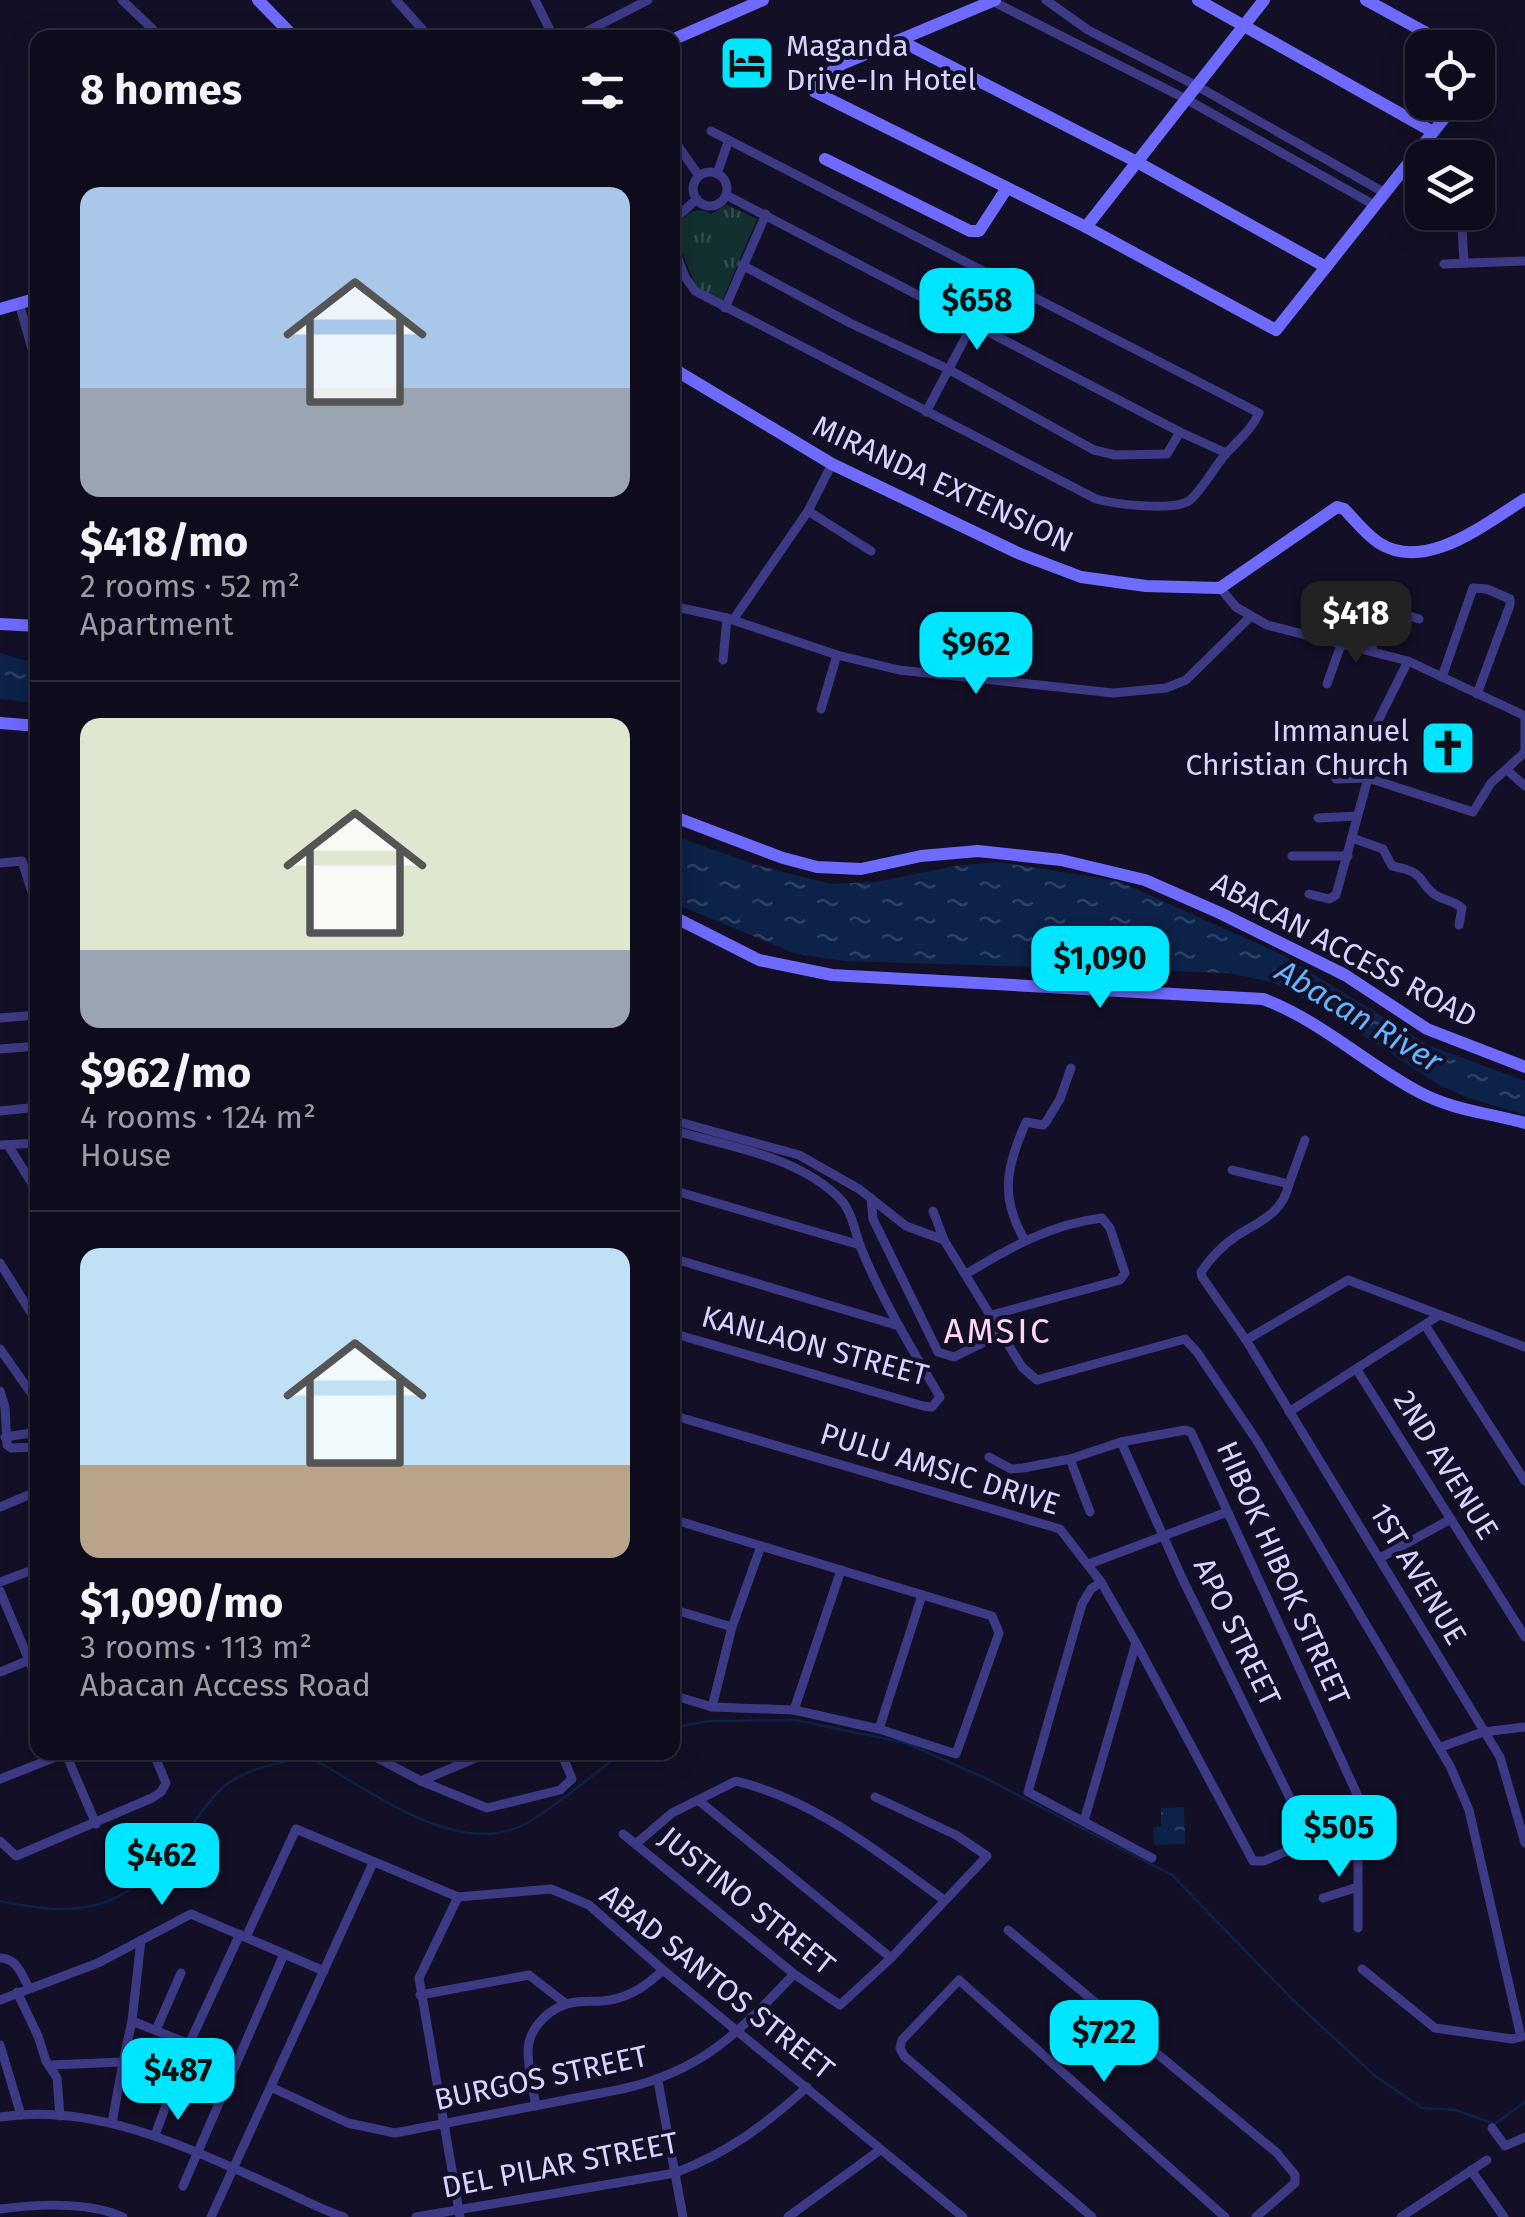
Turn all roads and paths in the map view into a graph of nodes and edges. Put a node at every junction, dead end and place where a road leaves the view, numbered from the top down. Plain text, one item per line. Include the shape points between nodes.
1 (122, 0) edge
2 (258, 0) edge
3 (396, 0) edge
4 (534, 0) edge
5 (648, 0) edge
6 (764, 0) edge
7 (1046, 0) edge
8 (1198, 0) edge
9 (1264, 0) edge
10 (1366, 0) edge
11 (983, 2) edge
12 (1244, 25) junction
13 (154, 30) edge
14 (287, 30) edge
15 (423, 30) edge
16 (550, 30) edge
17 (590, 30) edge
18 (1421, 30) edge
19 (680, 37) edge
20 (898, 40) junction
21 (1197, 86) junction
22 (1186, 99) junction
23 (1443, 120) edge
24 (711, 131) dead end
25 (1433, 132) junction
26 (728, 142) junction
27 (680, 149) edge
28 (824, 159) dead end
29 (1137, 162) junction
30 (717, 174) junction
31 (699, 176) junction
32 (1007, 188) junction
33 (1385, 192) junction
34 (726, 195) junction
35 (697, 200) junction
36 (1376, 206) junction
37 (680, 214) edge
38 (766, 214) junction
39 (1086, 227) junction
40 (1462, 230) edge
41 (1525, 261) edge
42 (680, 262) edge
43 (1464, 263) junction
44 (1444, 264) dead end
45 (742, 265) junction
46 (1326, 267) junction
47 (997, 278) junction
48 (30, 300) edge
49 (18, 303) junction
50 (726, 308) junction
51 (0, 309) edge
52 (972, 322) junction
53 (30, 343) edge
54 (946, 368) junction
55 (680, 373) edge
56 (926, 412) junction
57 (1180, 432) junction
58 (1226, 454) junction
59 (832, 464) junction
60 (1525, 499) edge
61 (808, 511) junction
62 (871, 551) dead end
63 (1220, 588) junction
64 (680, 608) edge
65 (1249, 618) junction
66 (730, 619) junction
67 (1419, 619) dead end
68 (0, 624) edge
69 (30, 626) edge
70 (1342, 642) junction
71 (1371, 650) junction
72 (838, 655) junction
73 (723, 660) dead end
74 (1408, 661) junction
75 (1442, 678) junction
76 (1326, 684) dead end
77 (1477, 694) junction
78 (821, 709) dead end
79 (0, 723) edge
80 (30, 725) edge
81 (1376, 725) dead end
82 (1525, 752) edge
83 (1507, 770) junction
84 (1368, 778) junction
85 (1336, 779) dead end
86 (1525, 786) edge
87 (1357, 816) junction
88 (1318, 818) dead end
89 (680, 819) edge
90 (1352, 838) junction
91 (1292, 856) dead end
92 (1348, 856) junction
93 (0, 863) edge
94 (30, 886) edge
95 (1309, 894) dead end
96 (680, 920) edge
97 (1459, 925) dead end
98 (30, 1016) edge
99 (0, 1018) edge
100 (30, 1047) edge
101 (0, 1049) edge
102 (1525, 1066) edge
103 (1070, 1068) dead end
104 (30, 1108) edge
105 (0, 1112) edge
106 (680, 1122) edge
107 (1525, 1123) edge
108 (680, 1132) edge
109 (1305, 1140) dead end
110 (30, 1144) edge
111 (4, 1145) edge
112 (1232, 1170) dead end
113 (30, 1182) edge
114 (1289, 1184) junction
115 (680, 1192) edge
116 (871, 1198) junction
117 (933, 1211) dead end
118 (1024, 1239) junction
119 (944, 1240) junction
120 (860, 1245) junction
121 (680, 1260) edge
122 (0, 1263) edge
123 (966, 1274) junction
124 (30, 1311) edge
125 (992, 1314) junction
126 (1438, 1316) junction
127 (1425, 1325) junction
128 (899, 1326) junction
129 (1003, 1333) junction
130 (680, 1334) edge
131 (1246, 1340) junction
132 (1525, 1347) edge
133 (0, 1349) edge
134 (1357, 1370) junction
135 (0, 1391) edge
136 (30, 1392) edge
137 (1289, 1412) junction
138 (680, 1416) edge
139 (30, 1433) edge
140 (5, 1437) junction
141 (1122, 1442) junction
142 (30, 1447) edge
143 (990, 1457) dead end
144 (1070, 1459) junction
145 (1525, 1481) edge
146 (30, 1494) edge
147 (0, 1507) edge
148 (1090, 1512) dead end
149 (1227, 1512) junction
150 (1451, 1518) junction
151 (680, 1521) edge
152 (1163, 1534) junction
153 (761, 1546) junction
154 (1380, 1558) junction
155 (1089, 1564) junction
156 (841, 1570) junction
157 (30, 1571) edge
158 (0, 1582) edge
159 (1101, 1582) junction
160 (0, 1591) edge
161 (922, 1595) junction
162 (680, 1611) edge
163 (732, 1626) junction
164 (1525, 1637) edge
165 (1136, 1642) junction
166 (29, 1660) joint
167 (0, 1672) edge
168 (680, 1697) edge
169 (712, 1707) junction
170 (794, 1710) junction
171 (1525, 1727) edge
172 (878, 1729) junction
173 (1483, 1732) junction
174 (1441, 1747) junction
175 (48, 1760) edge
176 (68, 1760) edge
177 (156, 1760) edge
178 (381, 1760) edge
179 (471, 1760) edge
180 (564, 1760) edge
181 (0, 1779) edge
182 (421, 1781) junction
183 (876, 1797) dead end
184 (698, 1800) junction
185 (1084, 1822) junction
186 (96, 1824) junction
187 (1346, 1827) junction
188 (624, 1834) dead end
189 (1311, 1841) junction
190 (0, 1842) edge
191 (637, 1843) junction
192 (1525, 1843) edge
193 (1152, 1858) dead end
194 (373, 1863) junction
195 (1358, 1887) junction
196 (458, 1897) junction
197 (1323, 1898) dead end
198 (944, 1900) junction
199 (1358, 1928) dead end
200 (1008, 1930) dead end
201 (243, 1935) junction
202 (141, 1940) junction
203 (284, 1954) junction
204 (0, 1958) edge
205 (890, 1958) junction
206 (1362, 1969) dead end
207 (663, 1970) junction
208 (324, 1971) junction
209 (180, 1973) dead end
210 (794, 1974) junction
211 (29, 1988) junction
212 (18, 1992) junction
213 (420, 1995) junction
214 (0, 2000) edge
215 (565, 2004) junction
216 (132, 2021) junction
217 (156, 2030) junction
218 (740, 2030) junction
219 (189, 2044) junction
220 (0, 2046) edge
221 (123, 2063) junction
222 (50, 2066) junction
223 (178, 2073) junction
224 (658, 2082) junction
225 (271, 2088) junction
226 (807, 2088) junction
227 (536, 2106) junction
228 (21, 2115) junction
229 (60, 2116) junction
230 (0, 2117) edge
231 (112, 2123) junction
232 (443, 2124) junction
233 (1492, 2128) dead end
234 (155, 2135) junction
235 (1525, 2137) edge
236 (880, 2150) junction
237 (198, 2153) junction
238 (1487, 2160) dead end
239 (233, 2169) junction
240 (1472, 2170) junction
241 (674, 2173) junction
242 (183, 2186) dead end
243 (0, 2208) edge
244 (459, 2214) edge
245 (954, 2215) edge
246 (123, 2217) edge
247 (211, 2217) edge
248 (344, 2217) edge
249 (416, 2217) edge
250 (683, 2217) edge
251 (788, 2217) edge
252 (1092, 2217) edge
253 (1224, 2217) edge
254 (1256, 2217) edge
255 (1402, 2217) edge
256 (1504, 2217) edge

1 - 13 street
2 - 14 street
3 - 15 street
4 - 16 street
5 - 17 street
6 - 19 street
7 - 21 street via 1088,30
8 - 12 street
9 - 12 street
10 - 18 street
11 - 20 street
11 - 22 street
12 - 21 street
12 - 25 street
20 - 29 street
20 - 32 street via 842,64 815,92
21 - 22 street
21 - 33 street
22 - 29 street
22 - 36 street
23 - 25 street
24 - 26 street
25 - 33 street
26 - 30 street
26 - 47 street
27 - 31 street
28 - 32 street via 970,231 979,231
29 - 39 street
29 - 46 street
30 - 31 street
30 - 34 street
31 - 35 street
32 - 39 street
33 - 36 street
34 - 35 street via 712,206
34 - 38 street
35 - 37 street
36 - 46 street
38 - 45 street
38 - 52 street
39 - 46 street via 1276,330
40 - 43 street
41 - 43 street
42 - 50 street via 690,286
43 - 44 street
45 - 50 street
45 - 54 street
47 - 52 street
47 - 58 street via 1259,413
48 - 49 street
49 - 51 street
49 - 53 street
50 - 56 street
52 - 54 street
52 - 57 street
54 - 56 street
54 - 57 street via 1094,450 1167,454
55 - 59 street, MIRANDA EXTENSION
56 - 58 street via 1108,502 1188,502
57 - 58 street
59 - 61 street
59 - 63 street, MIRANDA EXTENSION via 1048,566 1146,586
60 - 63 street via 1449,545 1416,551 1380,544 1344,509 1330,510
61 - 62 street
61 - 66 street
63 - 65 street
64 - 66 street
65 - 70 street
65 - 72 street via 1186,680 1166,688 1113,692 916,673
66 - 72 street
66 - 73 street
67 - 71 street via 1388,609
68 - 69 street
70 - 71 street
70 - 76 street
71 - 74 street
72 - 78 street
74 - 75 street
74 - 81 street
75 - 77 street
75 - 77 street via 1473,588 1504,594 1510,605
77 - 82 street via 1524,718
79 - 80 street
82 - 83 street
83 - 84 street via 1473,812
83 - 86 street
84 - 85 street
84 - 87 street
87 - 88 street
87 - 90 street
89 - 102 street, ABACAN ACCESS ROAD via 817,867 862,869 978,851 1061,860 1145,880 1345,975 1427,1029
90 - 92 street
90 - 97 street via 1383,849 1392,866 1416,872 1434,895 1462,908
91 - 92 street
92 - 95 street via 1333,898
93 - 94 street via 22,861
96 - 107 street via 760,960 832,976 1264,1000 1438,1102
98 - 99 street
100 - 101 street
103 - 118 street via 1044,1125 1026,1122 1006,1187 1010,1214
104 - 105 street
106 - 116 street via 799,1154
108 - 120 street via 786,1163 820,1182 848,1208
109 - 114 street
110 - 111 street
111 - 113 street
112 - 114 street
114 - 131 street, 1ST AVENUE via 1277,1211 1235,1238 1201,1272
115 - 120 street
116 - 119 street via 906,1226
116 - 129 street via 873,1219 938,1352 954,1357
117 - 119 street
118 - 123 street
118 - 125 street via 1102,1218 1125,1274
119 - 123 street
120 - 128 street
121 - 128 street
122 - 124 street
123 - 125 street
125 - 129 street
126 - 127 street
126 - 131 street via 1348,1280
126 - 132 street
127 - 134 street
127 - 145 street
128 - 130 street, KANLAON STREET via 940,1397 932,1407
129 - 174 street via 1037,1380 1185,1339 1258,1441
131 - 137 street, 1ST AVENUE
133 - 136 street
134 - 137 street
134 - 150 street, 2ND AVENUE
135 - 140 street
137 - 154 street, 1ST AVENUE
138 - 155 street, PULU AMSIC DRIVE via 1054,1526
139 - 140 street
140 - 142 street via 11,1448
141 - 144 street, HIBOK HIBOK STREET
141 - 149 street, HIBOK HIBOK STREET via 1192,1432
141 - 152 street, APO STREET
143 - 144 street, HIBOK HIBOK STREET via 1011,1469
144 - 148 street
146 - 147 street
149 - 152 street
149 - 187 street, HIBOK HIBOK STREET via 1367,1816
150 - 154 street
150 - 164 street, 2ND AVENUE
151 - 153 street
152 - 155 street
152 - 189 street, APO STREET
153 - 156 street
153 - 163 street
154 - 173 street, 1ST AVENUE
155 - 159 street, PULU AMSIC DRIVE
156 - 161 street
156 - 170 street
157 - 158 street
159 - 165 street, PULU AMSIC DRIVE
159 - 185 street via 1082,1604 1028,1792
160 - 166 street
161 - 172 street
161 - 172 street via 992,1616 999,1633 994,1651 956,1754
162 - 163 street
163 - 169 street
165 - 185 street
165 - 189 street, PULU AMSIC DRIVE via 1252,1861
166 - 167 street
168 - 169 street
169 - 170 street
170 - 172 street
171 - 173 street
173 - 174 street
173 - 192 street, 1ST AVENUE via 1500,1757
174 - 206 street via 1469,1810 1521,2037 1435,2028
175 - 181 street
176 - 186 street
177 - 186 street via 166,1782 161,1792
178 - 182 street
179 - 182 street
180 - 182 street via 572,1778 560,1790 487,1808
183 - 198 street via 987,1856
184 - 191 street
184 - 198 street via 736,1782 799,1801
184 - 205 street
185 - 193 street
186 - 190 street via 16,1856
187 - 189 street
187 - 195 street via 1358,1853
188 - 191 street, JUSTINO STREET
191 - 210 street, JUSTINO STREET
194 - 196 street, ABAD SANTOS STREET
194 - 201 street, ABAD SANTOS STREET via 296,1830
194 - 208 street
195 - 197 street
195 - 199 street
196 - 207 street, ABAD SANTOS STREET via 560,1890 589,1904
196 - 213 street via 419,1978
198 - 205 street
200 - 254 street via 1276,2153 1295,2183
201 - 202 street via 191,1914
201 - 203 street
201 - 219 street
202 - 211 street
202 - 216 street
203 - 208 street
203 - 237 street
204 - 211 street via 15,1963
205 - 210 street, JUSTINO STREET via 840,2005
207 - 215 street via 629,1994
207 - 218 street, ABAD SANTOS STREET
208 - 225 street
209 - 217 street
210 - 218 street, BURGOS STREET
211 - 212 street
212 - 214 street
212 - 222 street
213 - 215 street via 529,1975
213 - 232 street
215 - 227 street via 530,2036
216 - 217 street
216 - 221 street
217 - 219 street
218 - 224 street, BURGOS STREET
218 - 226 street, ABAD SANTOS STREET
219 - 223 street
220 - 228 street
221 - 222 street
221 - 223 street
221 - 231 street
222 - 229 street
223 - 234 street
224 - 227 street, BURGOS STREET
224 - 241 street
225 - 232 street, BURGOS STREET via 372,2131
225 - 239 street
226 - 236 street, ABAD SANTOS STREET
226 - 241 street, DEL PILAR STREET via 748,2138
227 - 232 street, BURGOS STREET
228 - 229 street
228 - 230 street
229 - 231 street
231 - 234 street
232 - 244 street
233 - 235 street via 1505,2146
234 - 237 street
236 - 245 street, ABAD SANTOS STREET
236 - 251 street
237 - 239 street
237 - 242 street
238 - 240 street
239 - 247 street
239 - 248 street
240 - 255 street
240 - 256 street
241 - 244 street, DEL PILAR STREET
241 - 250 street
243 - 246 street via 63,2206
244 - 249 street, DEL PILAR STREET
252 - 253 street via 904,2056 902,2040 959,1980

